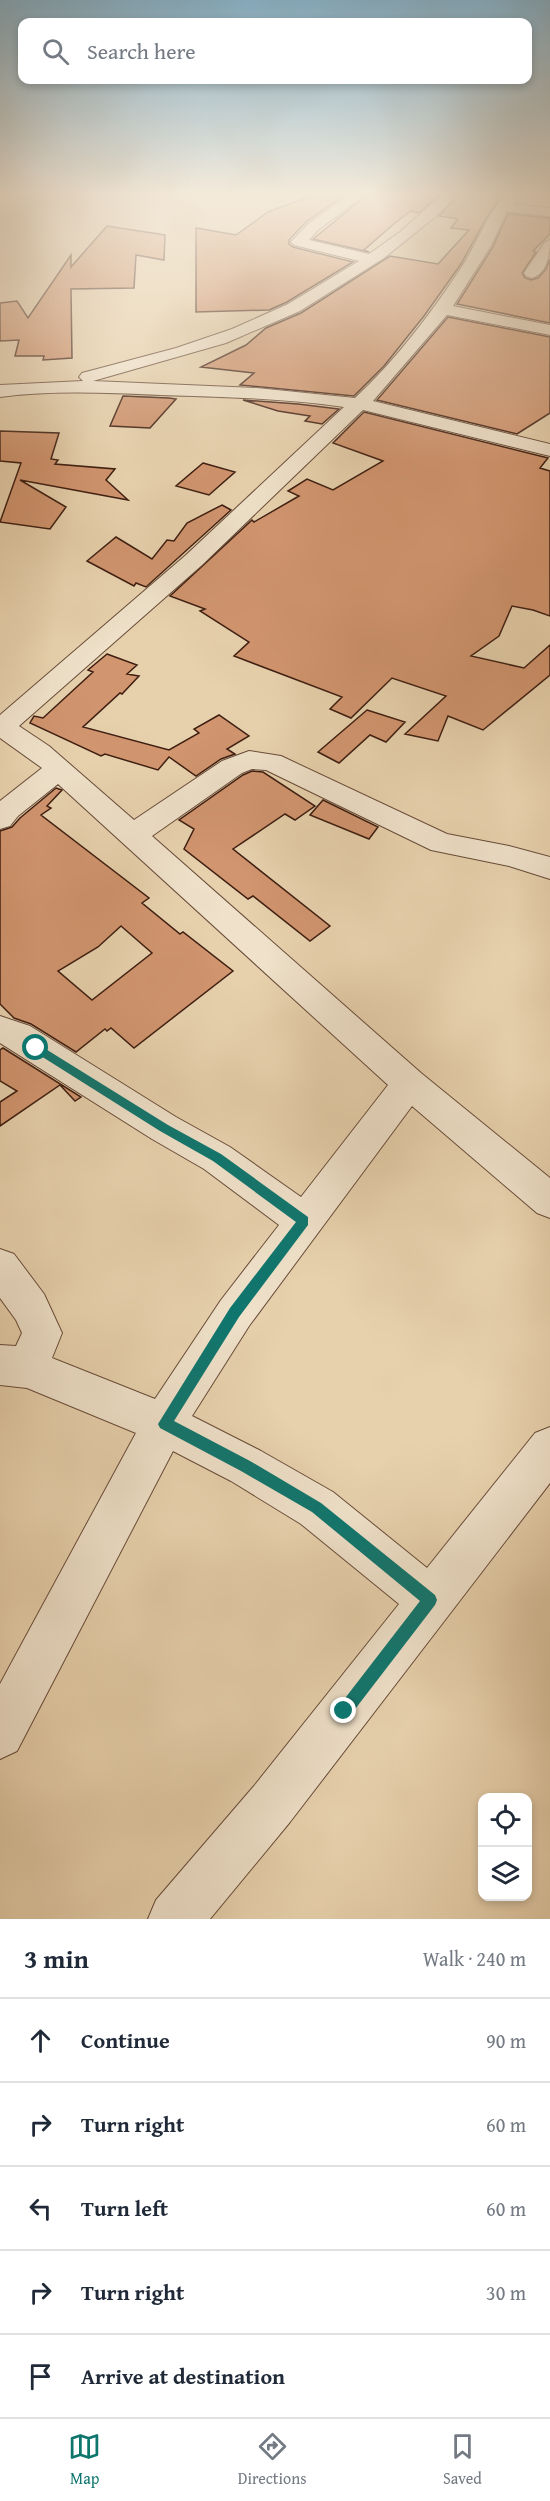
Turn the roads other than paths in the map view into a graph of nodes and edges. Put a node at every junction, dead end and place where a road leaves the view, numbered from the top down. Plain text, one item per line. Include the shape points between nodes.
1 (332, 284) edge
2 (459, 284) edge
3 (443, 309) junction
4 (550, 330) edge
5 (0, 385) edge
6 (58, 385) junction
7 (29, 387) junction
8 (0, 391) edge
9 (359, 404) junction
10 (549, 447) edge
11 (0, 727) edge
12 (59, 769) junction
13 (0, 819) edge
14 (133, 835) junction
15 (550, 868) edge
16 (0, 1029) edge
17 (409, 1083) junction
18 (550, 1201) edge
19 (304, 1221) junction
20 (0, 1267) edge
21 (14, 1367) edge
22 (165, 1424) junction
23 (550, 1448) edge
24 (430, 1600) junction
25 (0, 1734) edge
26 (175, 1919) edge

1 - 6 street via 239,333
2 - 3 street
3 - 4 street
3 - 9 street
5 - 7 street
6 - 7 street
6 - 9 street via 247,392
7 - 8 street
9 - 10 street
9 - 11 street via 194,560
11 - 12 street
12 - 13 street
12 - 14 street
14 - 15 street via 232,767 249,760 271,762 441,843
14 - 17 street
16 - 19 street via 18,1036 217,1158
17 - 18 street
17 - 19 street
19 - 22 street via 235,1312
20 - 21 street via 30,1307 42,1333
21 - 22 street
22 - 24 street via 317,1508
22 - 25 street
23 - 24 street
24 - 26 street via 272,1804

